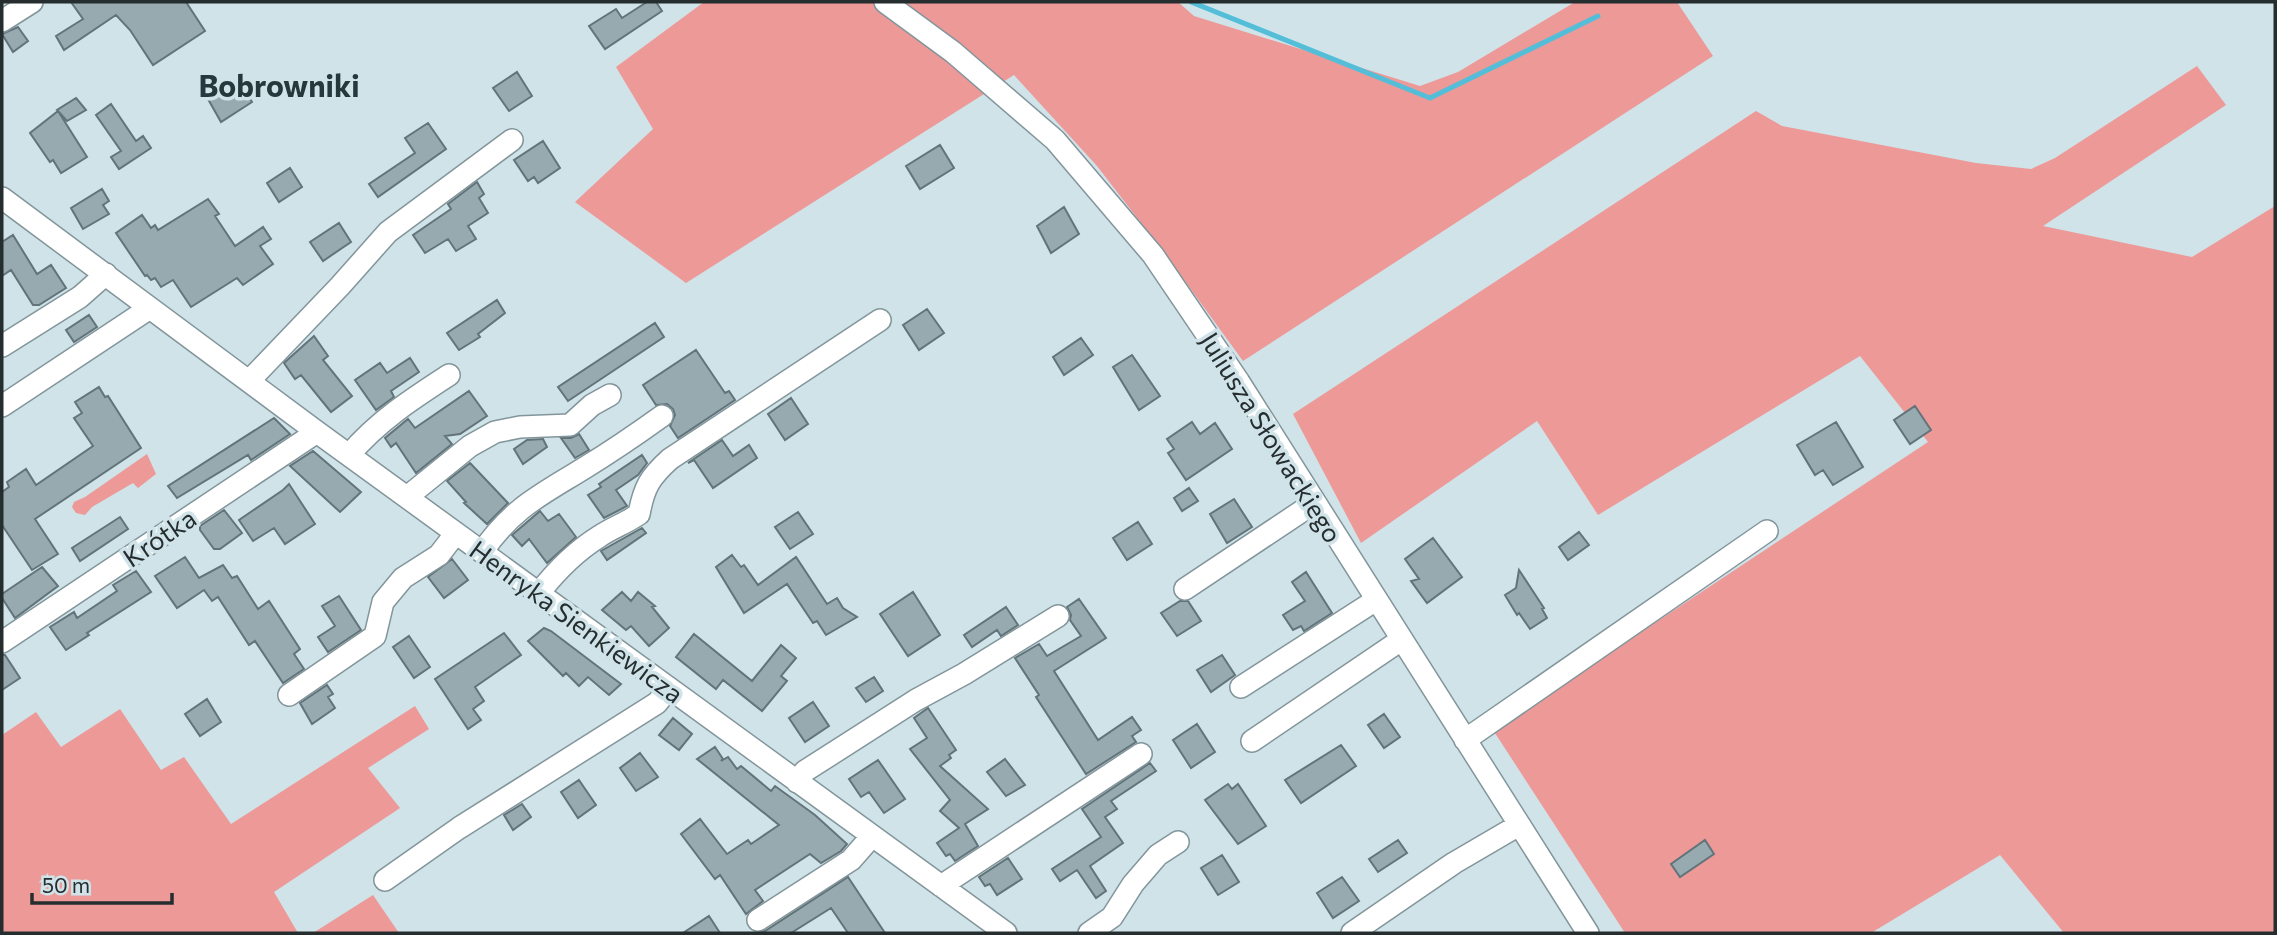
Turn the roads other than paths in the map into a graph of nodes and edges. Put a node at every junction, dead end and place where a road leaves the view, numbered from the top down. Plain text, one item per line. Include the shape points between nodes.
1 (32, 2) edge
2 (885, 2) edge
3 (2, 21) edge
4 (512, 140) dead end
5 (2, 198) edge
6 (106, 274) junction
7 (150, 308) junction
8 (880, 320) dead end
9 (2, 346) edge
10 (449, 375) dead end
11 (250, 380) junction
12 (610, 395) dead end
13 (2, 406) edge
14 (662, 416) dead end
15 (317, 432) junction
16 (349, 455) junction
17 (407, 497) junction
18 (1314, 503) junction
19 (1767, 531) dead end
20 (456, 533) junction
21 (482, 552) junction
22 (1185, 589) dead end
23 (539, 593) junction
24 (1376, 600) junction
25 (1058, 616) dead end
26 (1401, 640) junction
27 (2, 642) edge
28 (1241, 687) dead end
29 (669, 688) junction
30 (289, 695) dead end
31 (1465, 740) junction
32 (1252, 741) dead end
33 (1141, 754) dead end
34 (797, 782) junction
35 (1519, 825) junction
36 (872, 836) junction
37 (1178, 842) dead end
38 (385, 880) dead end
39 (941, 886) junction
40 (758, 920) dead end
41 (1006, 933) edge
42 (1089, 933) edge
43 (1352, 933) edge
44 (1588, 933) edge

1 - 3 street
2 - 18 street, Juliusza Słowackiego via 953,52 1055,139 1153,255
4 - 11 street via 388,232
5 - 6 street, Henryka Sienkiewicza
6 - 7 street, Henryka Sienkiewicza
6 - 9 street via 80,297
7 - 11 street, Henryka Sienkiewicza
7 - 13 street
8 - 23 street via 670,459 652,475 639,514 601,535 556,571
10 - 16 street via 390,414
11 - 15 street, Henryka Sienkiewicza
12 - 17 street via 570,425 495,432 470,446
14 - 21 street via 514,512
15 - 16 street, Henryka Sienkiewicza
15 - 27 street, Krótka
16 - 17 street, Henryka Sienkiewicza
17 - 20 street, Henryka Sienkiewicza
18 - 22 street
18 - 24 street, Juliusza Słowackiego
19 - 31 street
20 - 21 street, Henryka Sienkiewicza
20 - 30 street via 439,555 403,578 383,602 375,636
21 - 23 street, Henryka Sienkiewicza
23 - 29 street, Henryka Sienkiewicza
24 - 26 street, Juliusza Słowackiego
24 - 28 street
25 - 34 street via 905,707 805,771
26 - 31 street, Juliusza Słowackiego
26 - 32 street
29 - 34 street, Henryka Sienkiewicza
29 - 38 street via 657,703
31 - 35 street, Juliusza Słowackiego
33 - 39 street
34 - 36 street, Henryka Sienkiewicza
35 - 43 street
35 - 44 street, Juliusza Słowackiego
36 - 39 street, Henryka Sienkiewicza
36 - 40 street via 851,859
37 - 42 street via 1158,855 1112,917
39 - 41 street, Henryka Sienkiewicza

